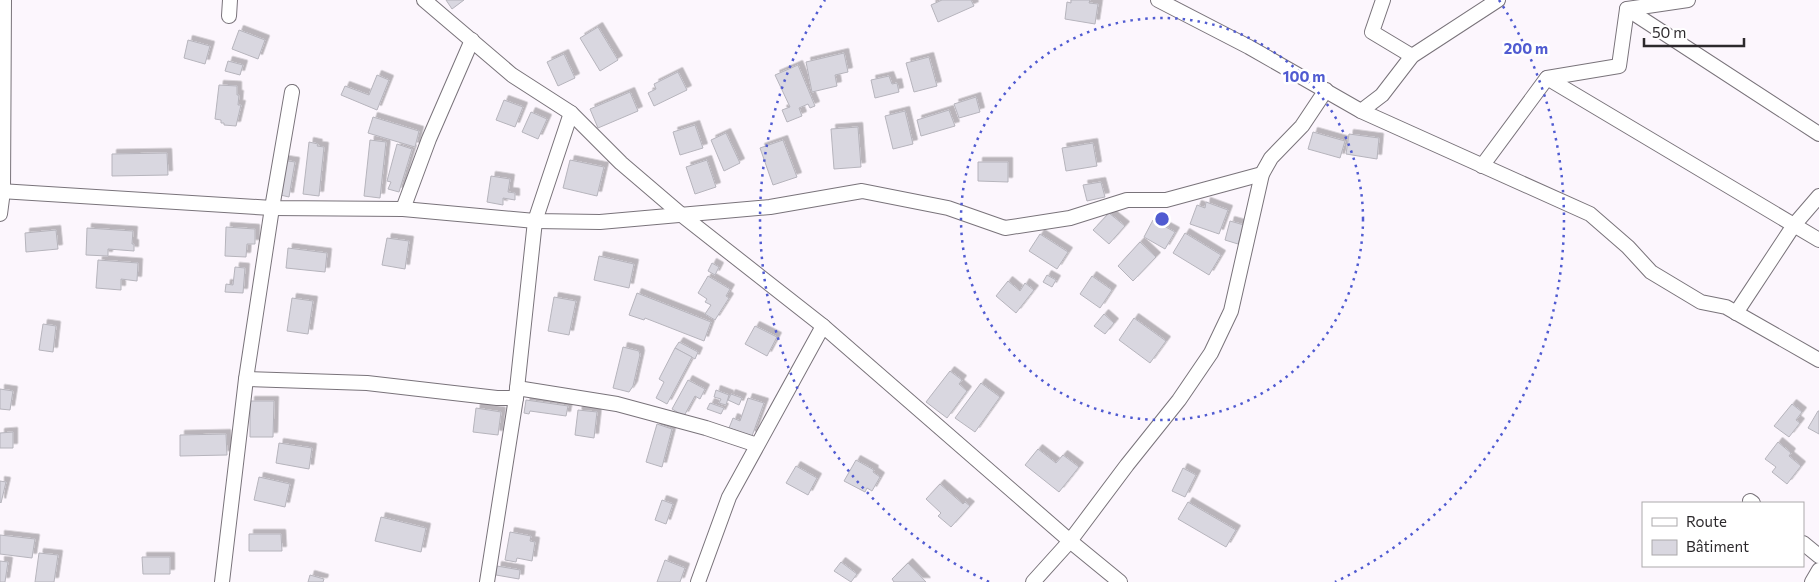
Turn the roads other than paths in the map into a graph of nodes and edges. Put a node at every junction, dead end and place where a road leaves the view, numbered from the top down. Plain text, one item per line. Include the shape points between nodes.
1 (4, 0) edge
2 (230, 0) edge
3 (424, 0) edge
4 (1158, 0) edge
5 (1383, 0) edge
6 (1498, 0) edge
7 (1688, 0) edge
8 (1627, 9) junction
9 (230, 16) dead end
10 (472, 40) junction
11 (1412, 56) junction
12 (1547, 78) junction
13 (1326, 90) junction
14 (292, 92) dead end
15 (1360, 111) junction
16 (572, 113) junction
17 (1819, 134) edge
18 (1482, 166) junction
19 (1262, 174) junction
20 (2, 191) edge
21 (1819, 196) edge
22 (272, 208) junction
23 (403, 209) junction
24 (0, 214) edge
25 (683, 216) junction
26 (535, 221) junction
27 (1794, 225) junction
28 (1819, 240) edge
29 (1736, 313) junction
30 (823, 326) junction
31 (1819, 360) edge
32 (246, 379) junction
33 (516, 393) junction
34 (757, 445) junction
35 (1070, 541) junction
36 (1804, 544) edge
37 (1819, 556) edge
38 (1819, 570) edge
39 (222, 582) edge
40 (487, 582) edge
41 (698, 582) edge
42 (1033, 582) edge
43 (1120, 582) edge
44 (1812, 582) edge

1 - 20 street
2 - 9 street
3 - 10 street
4 - 13 street
5 - 11 street via 1372,32
6 - 11 street
7 - 8 street
8 - 12 street via 1619,66
8 - 17 street
10 - 16 street via 512,75
10 - 23 street
11 - 15 street via 1382,95
12 - 18 street
12 - 27 street
13 - 15 street
13 - 19 street via 1302,126 1271,158
14 - 22 street
15 - 18 street
16 - 25 street via 620,163
16 - 26 street
18 - 29 street via 1590,214 1652,272 1702,302 1726,307
19 - 25 street via 1166,200 1127,200 1070,218 1005,228 948,208 862,191 770,207
19 - 35 street via 1231,311 1211,353 1179,400
20 - 22 street
20 - 24 street
21 - 27 street
22 - 23 street
22 - 32 street
23 - 26 street
25 - 26 street via 600,222
25 - 30 street
26 - 33 street
27 - 28 street
27 - 29 street
29 - 31 street
30 - 34 street
30 - 35 street
32 - 33 street via 367,383 496,398
32 - 39 street
33 - 34 street via 617,404
33 - 40 street
34 - 41 street via 729,497
35 - 42 street
35 - 43 street
36 - 37 street
38 - 44 street

